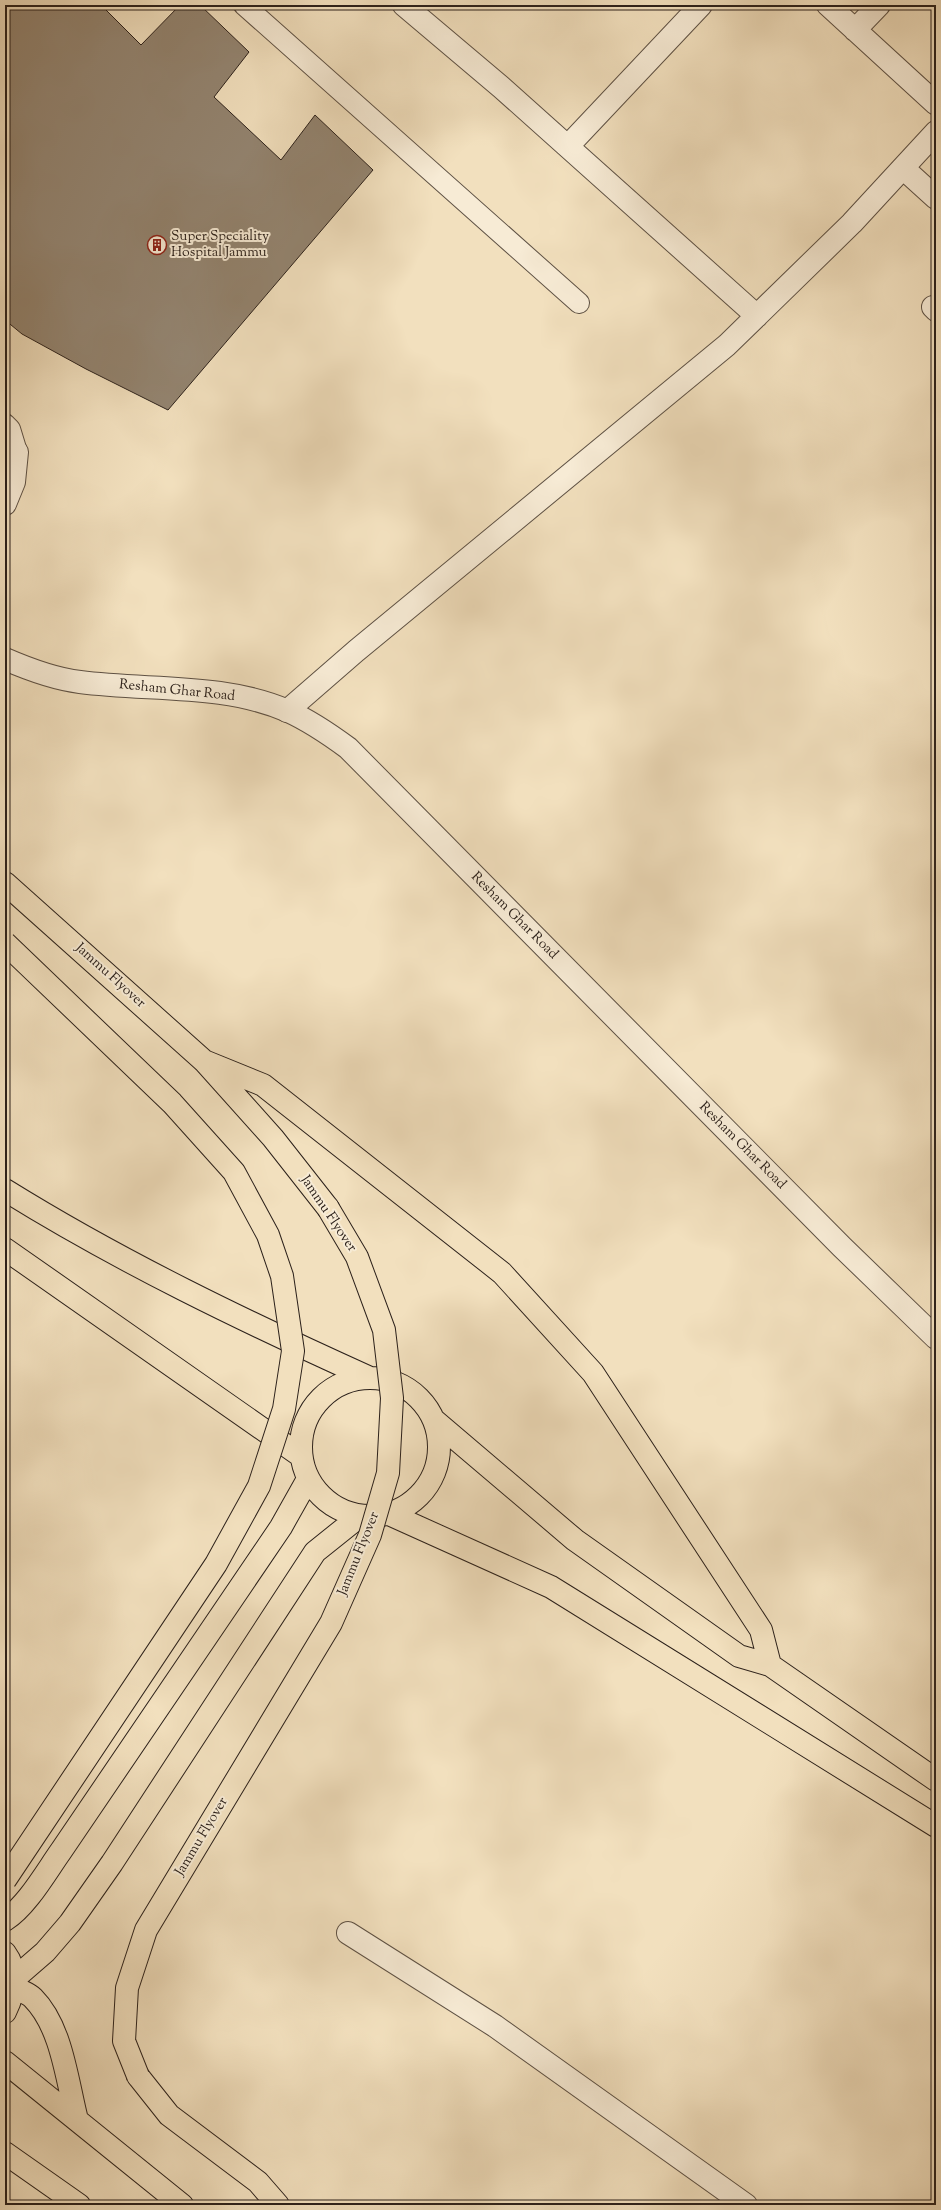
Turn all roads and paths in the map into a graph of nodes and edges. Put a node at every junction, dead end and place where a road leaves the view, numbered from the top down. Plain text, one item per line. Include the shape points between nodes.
1 (244, 5) edge
2 (404, 5) edge
3 (701, 5) edge
4 (828, 5) edge
5 (879, 5) edge
6 (855, 30) junction
7 (936, 104) edge
8 (936, 132) edge
9 (568, 146) junction
10 (904, 169) junction
11 (936, 198) edge
12 (579, 303) dead end
13 (757, 316) junction
14 (5, 424) edge
15 (16, 452) joint
16 (5, 504) edge
17 (5, 659) edge
18 (287, 711) junction
19 (5, 883) edge
20 (5, 943) edge
21 (204, 1062) junction
22 (5, 1190) edge
23 (5, 1250) edge
24 (936, 1338) edge
25 (370, 1378) junction
26 (435, 1421) junction
27 (301, 1456) junction
28 (308, 1479) junction
29 (389, 1514) junction
30 (360, 1516) junction
31 (770, 1665) junction
32 (936, 1780) edge
33 (936, 1826) edge
34 (5, 1880) edge
35 (5, 1920) edge
36 (348, 1933) dead end
37 (5, 1953) edge
38 (15, 1982) junction
39 (5, 2012) edge
40 (5, 2062) edge
41 (77, 2120) junction
42 (5, 2152) edge
43 (79, 2205) edge
44 (182, 2205) edge
45 (278, 2205) edge
46 (746, 2205) edge

1 - 12 lane
2 - 9 street
3 - 9 street
4 - 6 street
5 - 6 street
6 - 7 street
8 - 10 street
9 - 13 street
10 - 11 street
10 - 13 street
13 - 18 street via 727,345 356,651
14 - 15 lane via 10,429
15 - 16 street via 14,482
17 - 18 street, Resham Ghar Road via 30,669 79,682 204,692 247,699
18 - 24 street, Resham Ghar Road via 319,727 348,748 842,1247
19 - 21 main road, Jammu Flyover
20 - 34 main road, bridge via 172,1103 234,1172 268,1235 282,1276 293,1351 284,1409 255,1492 216,1564
21 - 31 main road via 263,1085 502,1273 593,1374 761,1630
21 - 45 main road, Jammu Flyover, bridge via 273,1138 328,1208 357,1257 384,1330 392,1398 388,1473 370,1535 331,1623 146,1930 127,1988 124,2041 138,2076 169,2115 258,2182
22 - 25 main road via 59,1223 216,1305
23 - 27 main road
25 - 26 main road via 390,1380 409,1390 424,1403
25 - 27 main road via 347,1382 326,1393 311,1411 302,1433
26 - 29 main road via 440,1444 436,1467 426,1488 410,1504
26 - 31 main road via 575,1540 739,1656
27 - 28 main road
28 - 30 main road via 321,1497 339,1509
28 - 35 main road via 281,1527 61,1851 33,1890
29 - 30 main road
29 - 33 main road via 551,1588
30 - 38 main road via 315,1552 108,1869 70,1923
31 - 32 main road
36 - 46 street via 495,2026
37 - 38 main road via 10,1959
38 - 39 main road via 13,1997
38 - 41 main road via 32,1997 54,2030
40 - 41 main road
41 - 44 main road
42 - 43 main road

